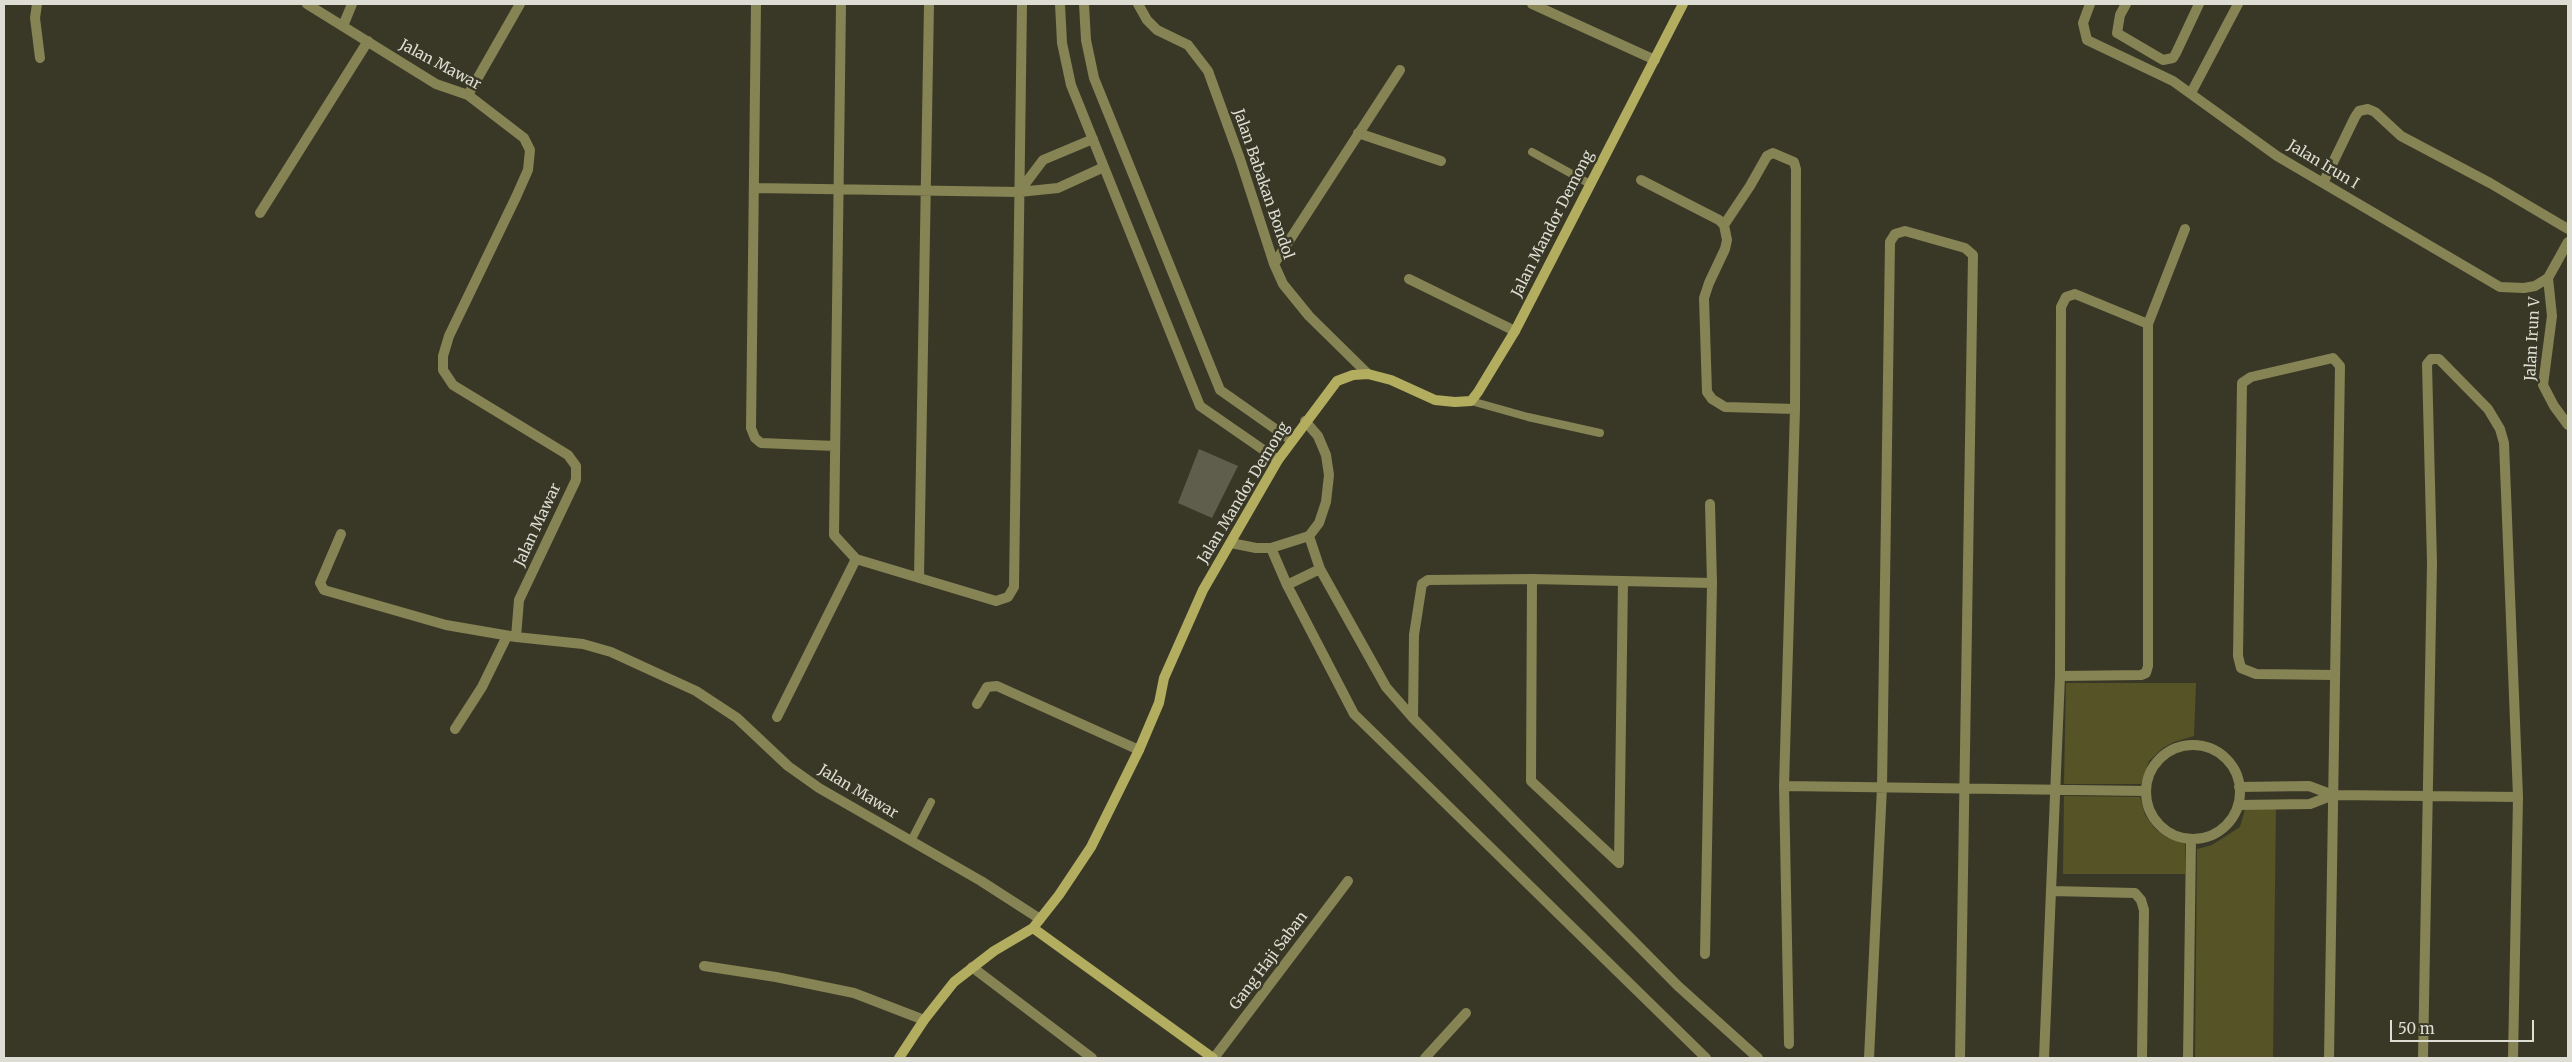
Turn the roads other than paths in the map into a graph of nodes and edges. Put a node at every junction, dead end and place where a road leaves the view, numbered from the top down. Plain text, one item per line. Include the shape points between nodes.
1 (37, 4) edge
2 (307, 4) edge
3 (352, 4) edge
4 (520, 4) edge
5 (756, 4) edge
6 (841, 4) edge
7 (929, 4) edge
8 (1022, 4) edge
9 (1060, 4) edge
10 (1084, 4) edge
11 (1138, 4) edge
12 (1532, 4) edge
13 (1682, 4) edge
14 (2090, 4) edge
15 (2126, 4) edge
16 (2199, 4) edge
17 (2238, 4) edge
18 (343, 26) junction
19 (368, 41) junction
20 (40, 58) dead end
21 (1655, 60) junction
22 (1400, 70) dead end
23 (2191, 94) junction
24 (468, 95) junction
25 (1358, 133) junction
26 (1093, 139) junction
27 (1532, 152) dead end
28 (1441, 161) dead end
29 (1104, 167) junction
30 (1641, 180) dead end
31 (2323, 183) junction
32 (1590, 184) junction
33 (754, 188) junction
34 (839, 189) junction
35 (926, 190) junction
36 (1019, 192) junction
37 (260, 213) dead end
38 (1724, 226) junction
39 (2185, 229) dead end
40 (2568, 229) edge
41 (2568, 242) edge
42 (1274, 264) junction
43 (1409, 278) dead end
44 (2548, 278) junction
45 (2148, 324) junction
46 (1515, 331) junction
47 (1368, 374) junction
48 (1471, 401) junction
49 (1795, 409) junction
50 (1305, 421) junction
51 (2568, 425) edge
52 (1600, 433) dead end
53 (1291, 440) junction
54 (835, 446) junction
55 (1278, 460) junction
56 (1710, 504) dead end
57 (341, 534) dead end
58 (1308, 536) junction
59 (1231, 543) junction
60 (1271, 548) junction
61 (856, 559) junction
62 (1320, 569) junction
63 (919, 578) junction
64 (1532, 579) junction
65 (1624, 581) junction
66 (1712, 584) junction
67 (1287, 585) junction
68 (512, 637) junction
69 (2334, 675) junction
70 (2060, 676) junction
71 (977, 704) dead end
72 (777, 718) dead end
73 (1413, 718) junction
74 (455, 729) dead end
75 (1139, 750) junction
76 (1784, 786) junction
77 (1882, 787) junction
78 (2240, 787) junction
79 (1966, 789) junction
80 (2055, 791) junction
81 (2146, 791) junction
82 (2333, 795) junction
83 (2427, 795) junction
84 (2518, 797) junction
85 (931, 802) dead end
86 (2240, 805) junction
87 (2190, 839) junction
88 (911, 841) junction
89 (1348, 881) dead end
90 (2052, 891) junction
91 (1040, 918) junction
92 (1033, 928) junction
93 (1705, 954) dead end
94 (704, 966) dead end
95 (972, 967) junction
96 (1466, 1013) dead end
97 (924, 1020) junction
98 (1789, 1044) dead end
99 (898, 1058) edge
100 (1092, 1058) edge
101 (1214, 1058) edge
102 (1425, 1058) edge
103 (1706, 1058) edge
104 (1758, 1058) edge
105 (1869, 1058) edge
106 (1960, 1058) edge
107 (2044, 1058) edge
108 (2142, 1058) edge
109 (2188, 1058) edge
110 (2329, 1058) edge
111 (2423, 1058) edge
112 (2513, 1058) edge

1 - 20 street via 35,18
2 - 18 street, Jalan Mawar
3 - 18 street
4 - 24 street
5 - 33 street
6 - 34 street
7 - 35 street
8 - 36 street
9 - 26 street via 1062,43 1071,85
10 - 53 street via 1086,40 1094,78 1220,390
11 - 42 street, Jalan Babakan Bondol via 1157,30 1188,45 1208,71
12 - 21 street
13 - 21 main road, Jalan Mandor Demong
14 - 23 street, Jalan Irun I via 2082,24 2087,40 2173,81
15 - 16 street via 2120,14 2117,33 2163,60 2173,58
17 - 23 street
18 - 19 street, Jalan Mawar
19 - 24 street, Jalan Mawar via 436,84
19 - 37 street
21 - 32 main road, Jalan Mandor Demong
22 - 25 street
23 - 31 street, Jalan Irun I via 2277,156
24 - 68 street, Jalan Mawar via 524,138 530,150 528,170 449,336 443,370 453,385 568,455 577,473 520,600
25 - 28 street
25 - 42 street
26 - 29 street
26 - 36 street via 1043,160
27 - 32 lane
29 - 36 street via 1058,188
29 - 55 street via 1200,406
30 - 38 street via 1719,220
31 - 40 street via 2355,117 2359,111 2368,109 2401,136
31 - 44 street, Jalan Irun I via 2500,287 2535,286
32 - 46 main road, Jalan Mandor Demong
33 - 34 street
33 - 54 street via 751,428 761,443
34 - 35 street
34 - 54 street
35 - 36 street
35 - 63 street
36 - 63 street via 1014,587 1008,597 996,601
38 - 49 street via 1725,249 1704,298 1707,392 1725,407
38 - 49 street via 1767,156 1773,153 1794,162
39 - 45 street
41 - 44 street
42 - 47 street, Jalan Babakan Bondol via 1283,284 1303,310
43 - 46 street
44 - 51 street, Jalan Irun V via 2552,316 2543,385
45 - 70 street via 2148,666 2146,673 2141,675
45 - 70 street via 2075,294 2066,297 2061,308
46 - 48 main road, Jalan Mandor Demong
47 - 48 main road, Jalan Mandor Demong via 1392,380 1435,400
47 - 50 main road, Jalan Mandor Demong via 1337,381
48 - 52 lane
49 - 76 street
50 - 53 main road, Jalan Mandor Demong
50 - 58 street via 1318,436 1329,475 1326,502 1319,523
53 - 55 main road, Jalan Mandor Demong
54 - 61 street via 834,535
55 - 59 main road, Jalan Mandor Demong
56 - 66 street
57 - 68 street via 320,583 324,590 453,627
58 - 60 street
58 - 62 street
59 - 60 street
59 - 75 main road, Jalan Mandor Demong via 1203,590 1164,678 1159,703
60 - 67 street
61 - 63 street
61 - 72 street
62 - 67 street
62 - 73 street via 1386,687
64 - 65 street
64 - 65 street via 1531,781 1619,863
64 - 73 street via 1428,580 1422,584 1414,635
65 - 66 street
66 - 93 street
67 - 103 street via 1354,714
68 - 74 street
68 - 88 street, Jalan Mawar via 583,644 696,690 737,718 788,766
69 - 69 street via 2340,366 2333,358 2251,377 2242,383 2238,656 2241,668 2256,674
69 - 82 street
70 - 80 street
71 - 75 street via 987,687 997,686
73 - 104 street via 1678,986
75 - 91 main road, Jalan Mandor Demong via 1091,847 1060,895
76 - 77 street
76 - 98 street
77 - 79 street
77 - 79 street via 1890,242 1895,234 1905,231 1965,248 1973,255
77 - 105 street
78 - 81 street via 2231,764 2221,754 2208,747 2194,745 2172,750 2155,763 2148,776
78 - 82 street via 2309,786
78 - 86 street
79 - 80 street
79 - 106 street
80 - 81 street
80 - 90 street
81 - 87 street via 2147,803 2158,824 2173,834
82 - 83 street
82 - 86 street via 2310,804
82 - 110 street
83 - 84 street
83 - 84 street via 2432,563 2427,364 2431,359 2440,359 2488,409 2504,443
83 - 111 street
84 - 112 street
85 - 88 lane
86 - 87 street via 2215,834
87 - 109 street
88 - 91 street, Jalan Mawar
89 - 101 street, Gang Haji Saban
90 - 107 street
90 - 108 street via 2134,893 2141,900 2144,910
91 - 92 main road, Jalan Mandor Demong
92 - 95 main road, Jalan Mandor Demong
92 - 101 main road
94 - 97 street via 854,993
95 - 97 main road, Jalan Mandor Demong via 954,982
95 - 100 street
96 - 102 street
97 - 99 main road, Jalan Mandor Demong

